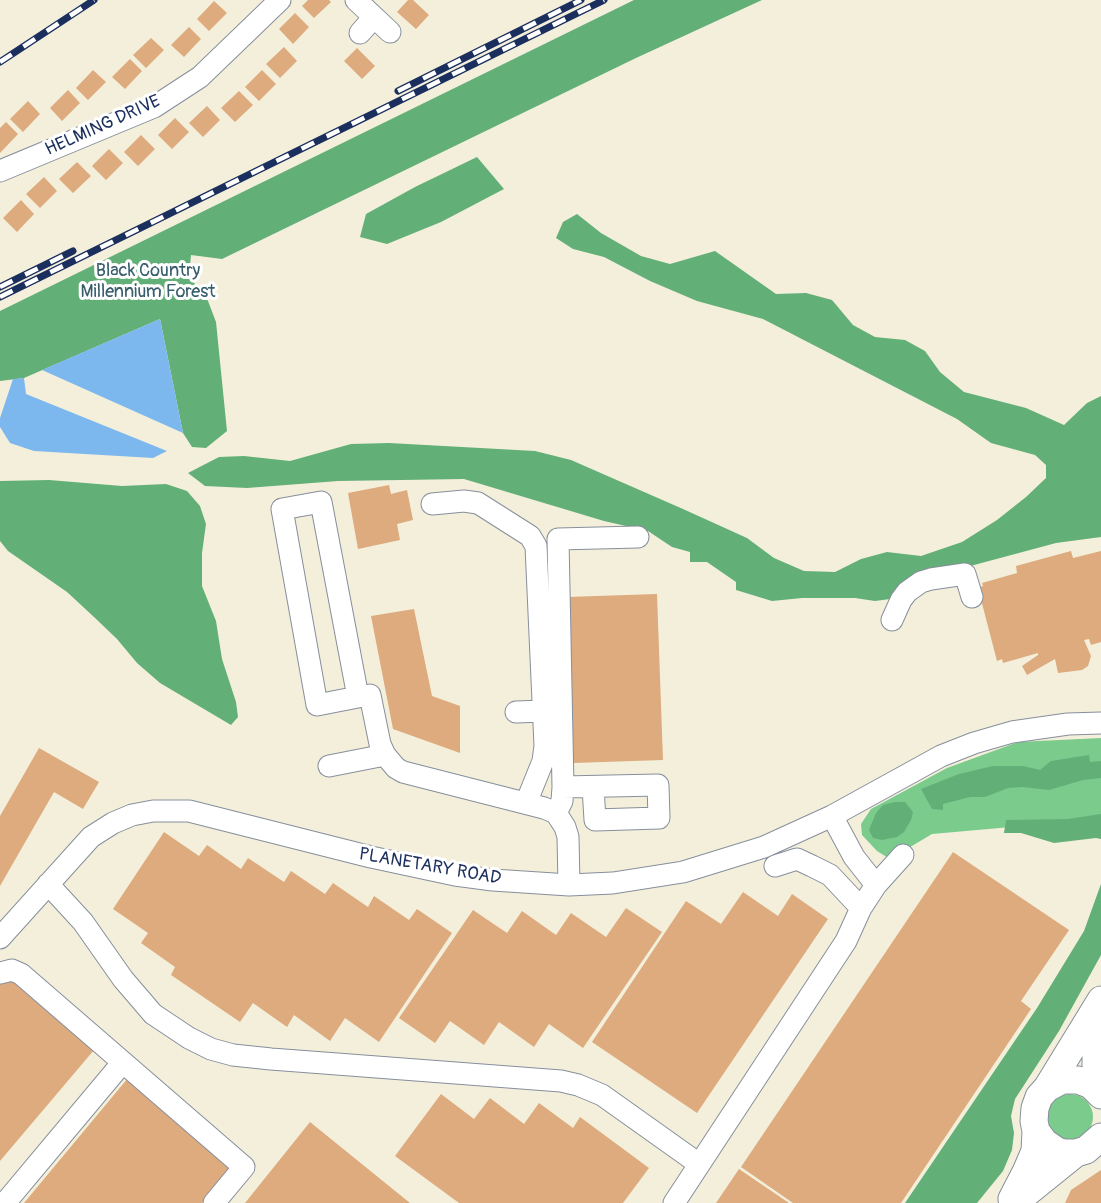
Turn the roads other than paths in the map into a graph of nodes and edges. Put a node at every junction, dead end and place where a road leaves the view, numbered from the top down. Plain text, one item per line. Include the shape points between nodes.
1 (280, 0) edge
2 (356, 0) edge
3 (390, 32) dead end
4 (0, 171) edge
5 (432, 504) dead end
6 (639, 537) dead end
7 (972, 597) dead end
8 (892, 620) dead end
9 (358, 697) junction
10 (543, 711) junction
11 (516, 712) dead end
12 (1101, 723) edge
13 (385, 755) junction
14 (329, 766) dead end
15 (563, 787) junction
16 (593, 787) dead end
17 (526, 803) junction
18 (556, 813) junction
19 (832, 816) junction
20 (903, 855) dead end
21 (775, 866) dead end
22 (48, 884) junction
23 (569, 885) junction
24 (876, 885) junction
25 (861, 908) junction
26 (0, 938) edge
27 (0, 973) edge
28 (1101, 1000) edge
29 (1101, 1022) edge
30 (123, 1062) junction
31 (1047, 1088) junction
32 (1100, 1094) edge
33 (1036, 1131) junction
34 (1091, 1147) edge
35 (699, 1164) junction
36 (5, 1203) edge
37 (214, 1203) edge
38 (674, 1203) edge
39 (1009, 1203) edge
40 (1014, 1203) edge

1 - 4 street, HELMING DRIVE via 200,77 154,107
2 - 3 street via 367,25
5 - 10 street via 478,503 530,536 536,546
6 - 15 street via 558,539
7 - 8 street via 965,574 921,582 901,600
9 - 9 street via 317,705 282,508 321,502
9 - 13 street via 370,695
10 - 11 street
10 - 17 street via 543,761
12 - 19 street, PLANETARY ROAD via 1012,732 974,744 941,756
13 - 14 street
13 - 17 street via 403,772
15 - 16 street
15 - 18 street
17 - 18 street
18 - 23 street via 568,837
19 - 23 street, PLANETARY ROAD via 764,847 715,863 655,877
19 - 24 street via 854,857
20 - 24 street
21 - 25 street via 797,859 812,866 830,875
22 - 23 street, PLANETARY ROAD via 90,837 112,823 132,815 172,810 455,875
22 - 26 street, PLANETARY ROAD
22 - 35 street via 83,922 153,1014 211,1049 271,1059 578,1085 602,1095
24 - 25 street
25 - 35 street via 846,941
27 - 30 street via 12,970 21,974
28 - 31 main road
29 - 32 main road via 1096,1045
30 - 36 street
30 - 37 street via 244,1167
31 - 32 main road via 1062,1080 1078,1080
31 - 33 main road via 1035,1108
33 - 34 main road via 1057,1151
33 - 39 main road via 1035,1151
34 - 40 main road
35 - 38 street

